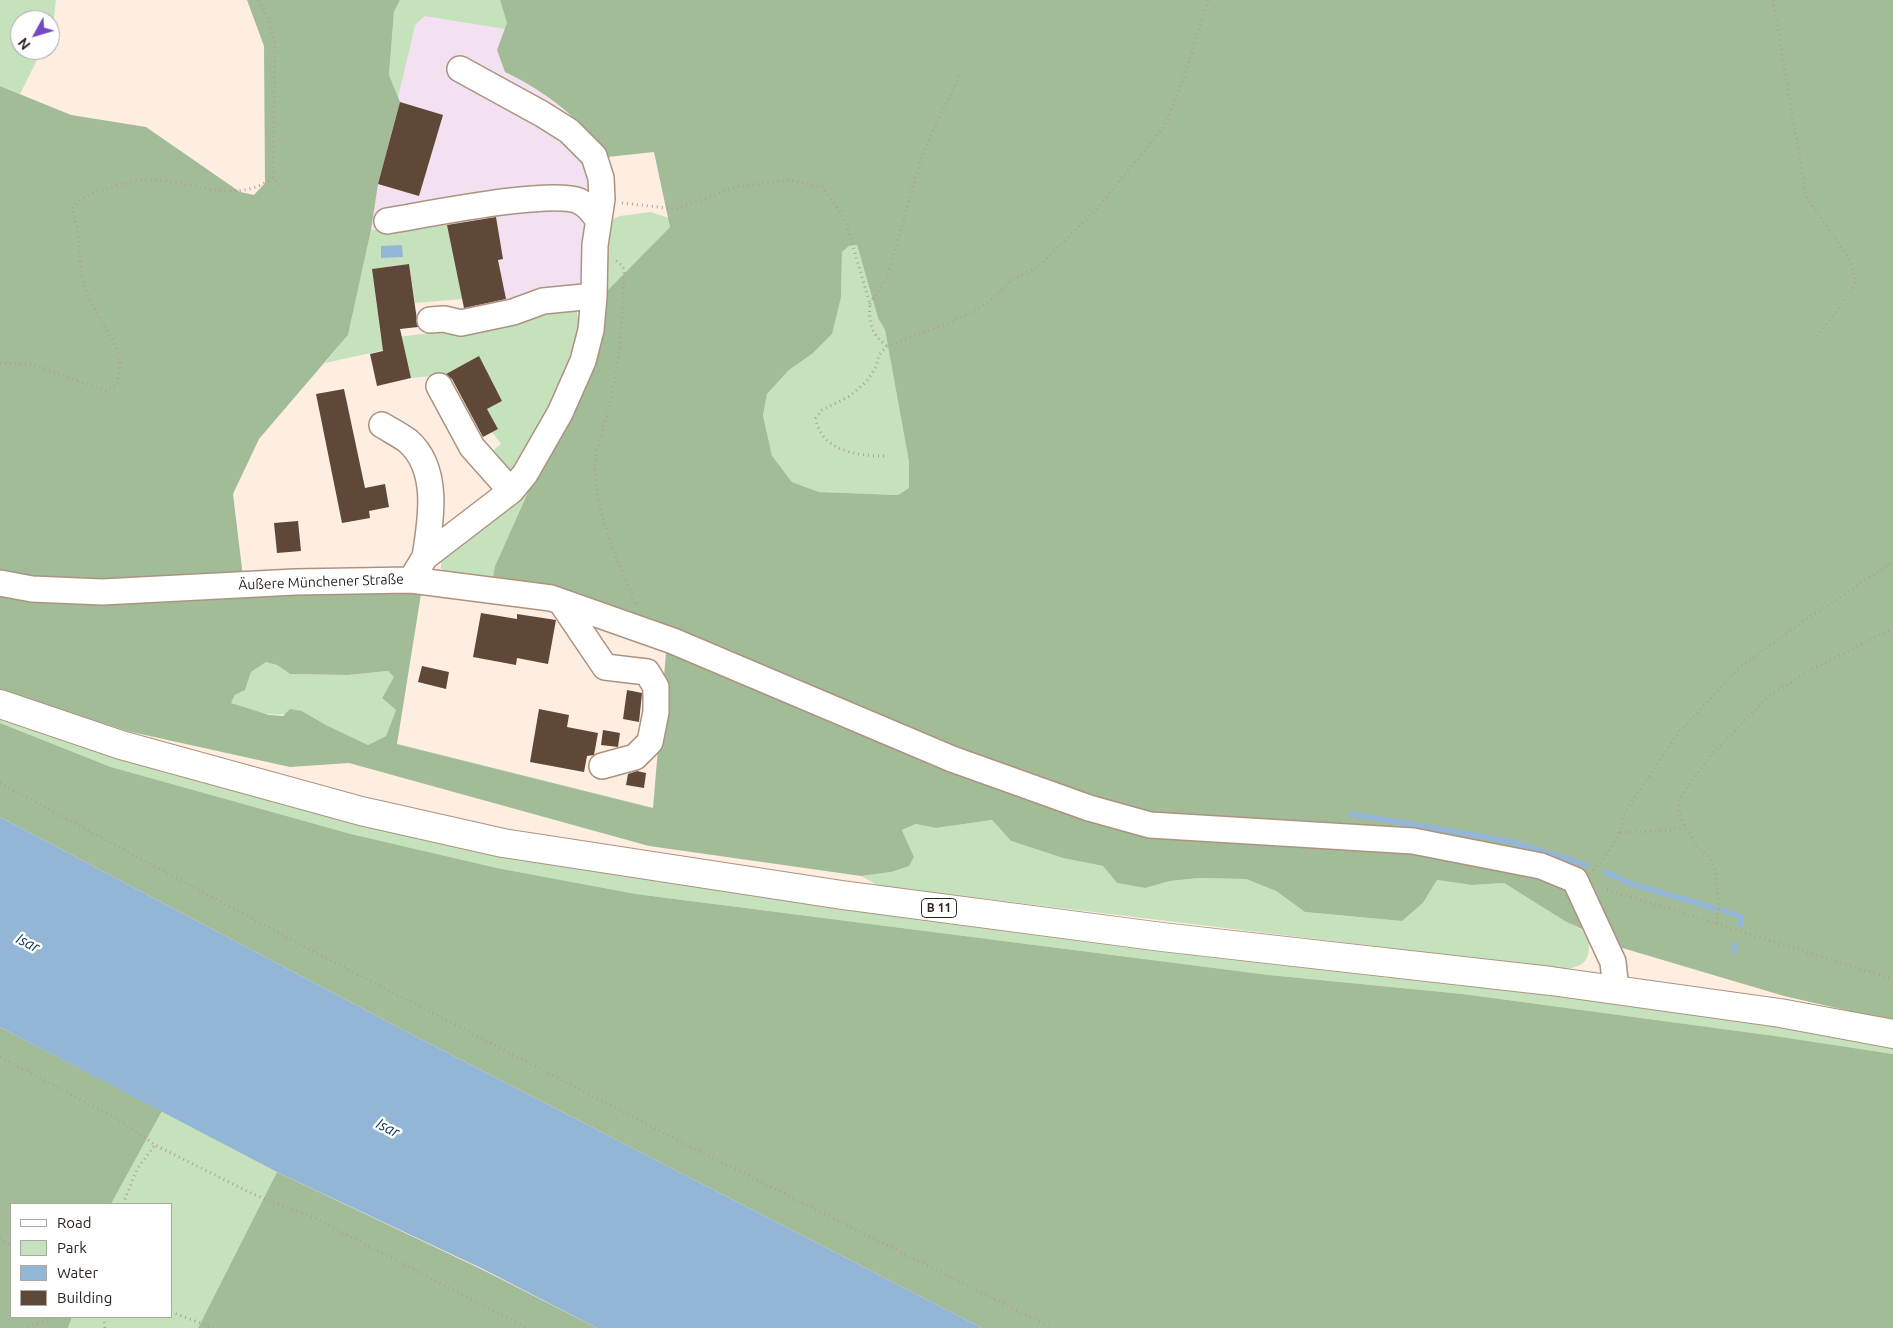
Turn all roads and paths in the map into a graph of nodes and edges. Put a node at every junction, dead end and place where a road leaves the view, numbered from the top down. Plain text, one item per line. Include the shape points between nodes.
1 (258, 0) edge
2 (1208, 0) edge
3 (1773, 0) edge
4 (460, 69) dead end
5 (961, 72) dead end
6 (273, 178) junction
7 (282, 186) dead end
8 (600, 209) junction
9 (387, 221) dead end
10 (595, 249) junction
11 (594, 296) junction
12 (870, 304) junction
13 (430, 320) dead end
14 (1816, 338) dead end
15 (887, 346) junction
16 (0, 363) edge
17 (439, 386) dead end
18 (382, 425) dead end
19 (884, 456) dead end
20 (511, 491) junction
21 (425, 557) junction
22 (1893, 562) edge
23 (411, 580) junction
24 (0, 583) edge
25 (561, 602) junction
26 (635, 628) junction
27 (1893, 628) edge
28 (0, 704) edge
29 (602, 766) dead end
30 (0, 782) edge
31 (1685, 826) junction
32 (1620, 832) junction
33 (1576, 880) junction
34 (1716, 924) junction
35 (1893, 979) edge
36 (1616, 990) junction
37 (1893, 1034) edge
38 (0, 1057) edge
39 (155, 1145) junction
40 (123, 1203) edge
41 (172, 1312) edge
42 (51, 1318) edge
43 (28, 1328) edge
44 (214, 1328) edge
45 (527, 1328) edge
46 (1052, 1328) edge

1 - 6 path via 268,18 275,43
2 - 15 path via 1165,126 1092,214 1039,266 1012,280 985,305 949,323
3 - 14 path via 1806,196 1848,257 1856,280 1852,291
4 - 8 street, Äußere Münchener Straße via 568,131 594,156 601,178
5 - 12 path via 923,153 886,277
6 - 7 path
6 - 16 path via 257,188 240,192 155,180 126,181 78,199 72,210 81,243 81,274 88,296 116,348 120,366 117,385 105,391 32,364
8 - 9 street via 591,210 579,202 543,198
8 - 10 street, Äußere Münchener Straße
8 - 12 path via 635,206 676,209 737,187 790,180 822,187 846,220
10 - 11 street, Äußere Münchener Straße
10 - 26 path via 623,266 624,273 620,354 595,464 599,500 610,540 637,606
11 - 13 street via 543,301 513,312 461,323
11 - 20 street, Äußere Münchener Straße via 591,330 573,386 525,474
12 - 15 path via 868,318 875,337
15 - 19 path via 867,381 850,396 822,410 816,418 817,428 826,440 842,450
17 - 20 street via 472,447
18 - 21 street via 407,440 426,466 430,514
20 - 21 street, Äußere Münchener Straße
21 - 23 street, Äußere Münchener Straße
22 - 32 path via 1741,666 1679,732 1626,812
23 - 24 street, Äußere Münchener Straße via 295,582 102,592
23 - 25 street
25 - 26 street
25 - 29 street via 605,667 648,672 656,687 656,712 650,742 635,758
26 - 33 street via 731,664 952,759 1088,808 1150,825 1414,841 1541,866
27 - 31 path via 1809,671 1769,696 1712,754 1680,797 1678,811
28 - 36 main road, B 11 via 140,750 361,811 503,842 842,895
30 - 46 path via 305,948
31 - 32 path via 1667,831
31 - 34 path via 1697,847 1709,857 1716,872 1719,908
32 - 33 path via 1592,872
33 - 34 path
33 - 36 street via 1613,962
34 - 35 path
36 - 37 main road, B 11 via 1780,1013
38 - 39 path via 121,1121
39 - 40 path via 137,1169
39 - 45 path via 254,1194 314,1218
41 - 44 path
42 - 43 path

